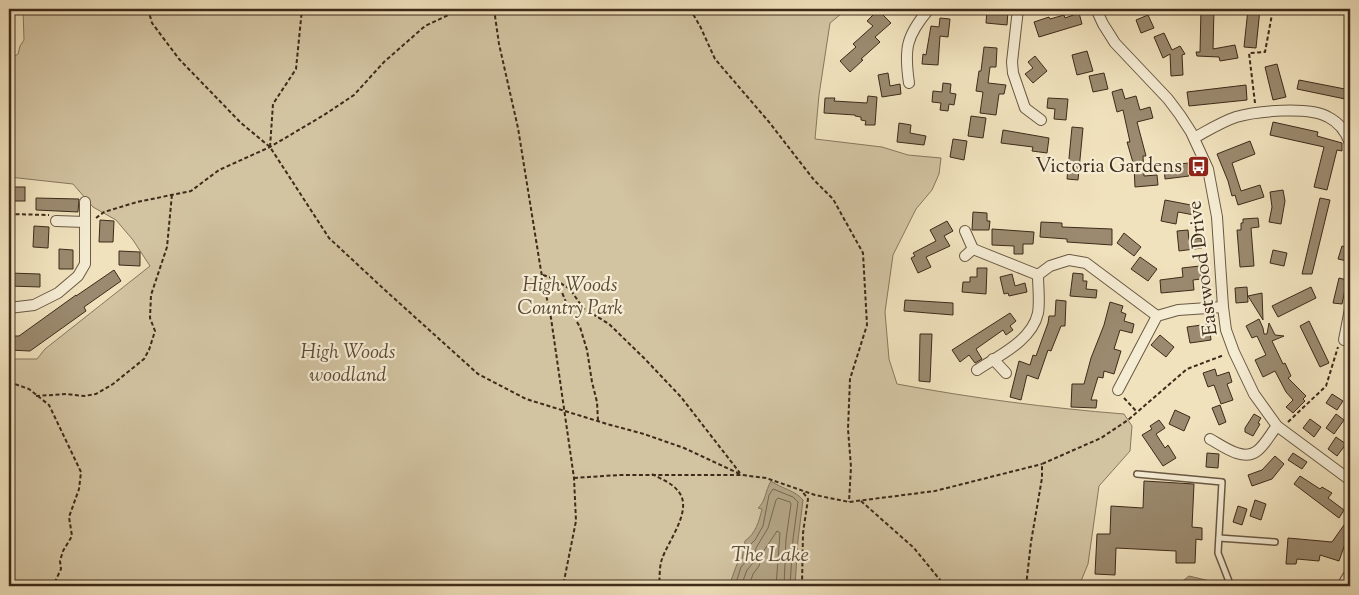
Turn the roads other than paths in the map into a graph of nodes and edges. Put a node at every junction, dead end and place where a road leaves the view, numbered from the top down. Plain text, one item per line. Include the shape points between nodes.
1 (928, 9) edge
2 (1018, 9) edge
3 (1096, 9) edge
4 (908, 83) dead end
5 (1041, 120) dead end
6 (1194, 138) junction
7 (1350, 143) edge
8 (85, 202) dead end
9 (56, 221) road end
10 (85, 222) junction
11 (965, 231) dead end
12 (1038, 275) junction
13 (1223, 307) junction
14 (9, 308) edge
15 (1350, 309) edge
16 (1157, 316) junction
17 (1344, 340) road end
18 (993, 359) junction
19 (977, 370) dead end
20 (1006, 373) dead end
21 (1118, 390) road end
22 (1279, 427) junction
23 (1210, 440) dead end
24 (1137, 474) dead end
25 (1350, 480) edge
26 (1218, 538) junction
27 (1275, 542) dead end
28 (1350, 573) edge
29 (1234, 586) edge
30 (1342, 586) edge

1 - 4 street via 909,37 905,59
2 - 5 street via 1013,73 1025,108
3 - 6 street, Eastwood Drive via 1115,43 1168,99
6 - 7 street via 1233,118 1256,112 1313,112 1337,123
6 - 13 street, Eastwood Drive via 1208,170 1217,217
8 - 10 street
9 - 10 street
10 - 14 street via 85,264 78,276 58,294 34,306
11 - 12 street via 969,252
12 - 16 street via 1050,266 1069,260 1086,263
12 - 18 street via 1038,313 1034,326 1018,343
13 - 16 street via 1178,310
13 - 22 street, Eastwood Drive via 1226,330 1234,352 1254,394
15 - 17 street
16 - 21 street via 1131,373
18 - 19 street
18 - 20 street
22 - 23 street via 1257,451 1248,455 1240,455
22 - 25 street, Eastwood Drive
24 - 26 lane via 1222,482
26 - 27 lane
26 - 29 lane via 1218,553 1230,584
28 - 30 street

